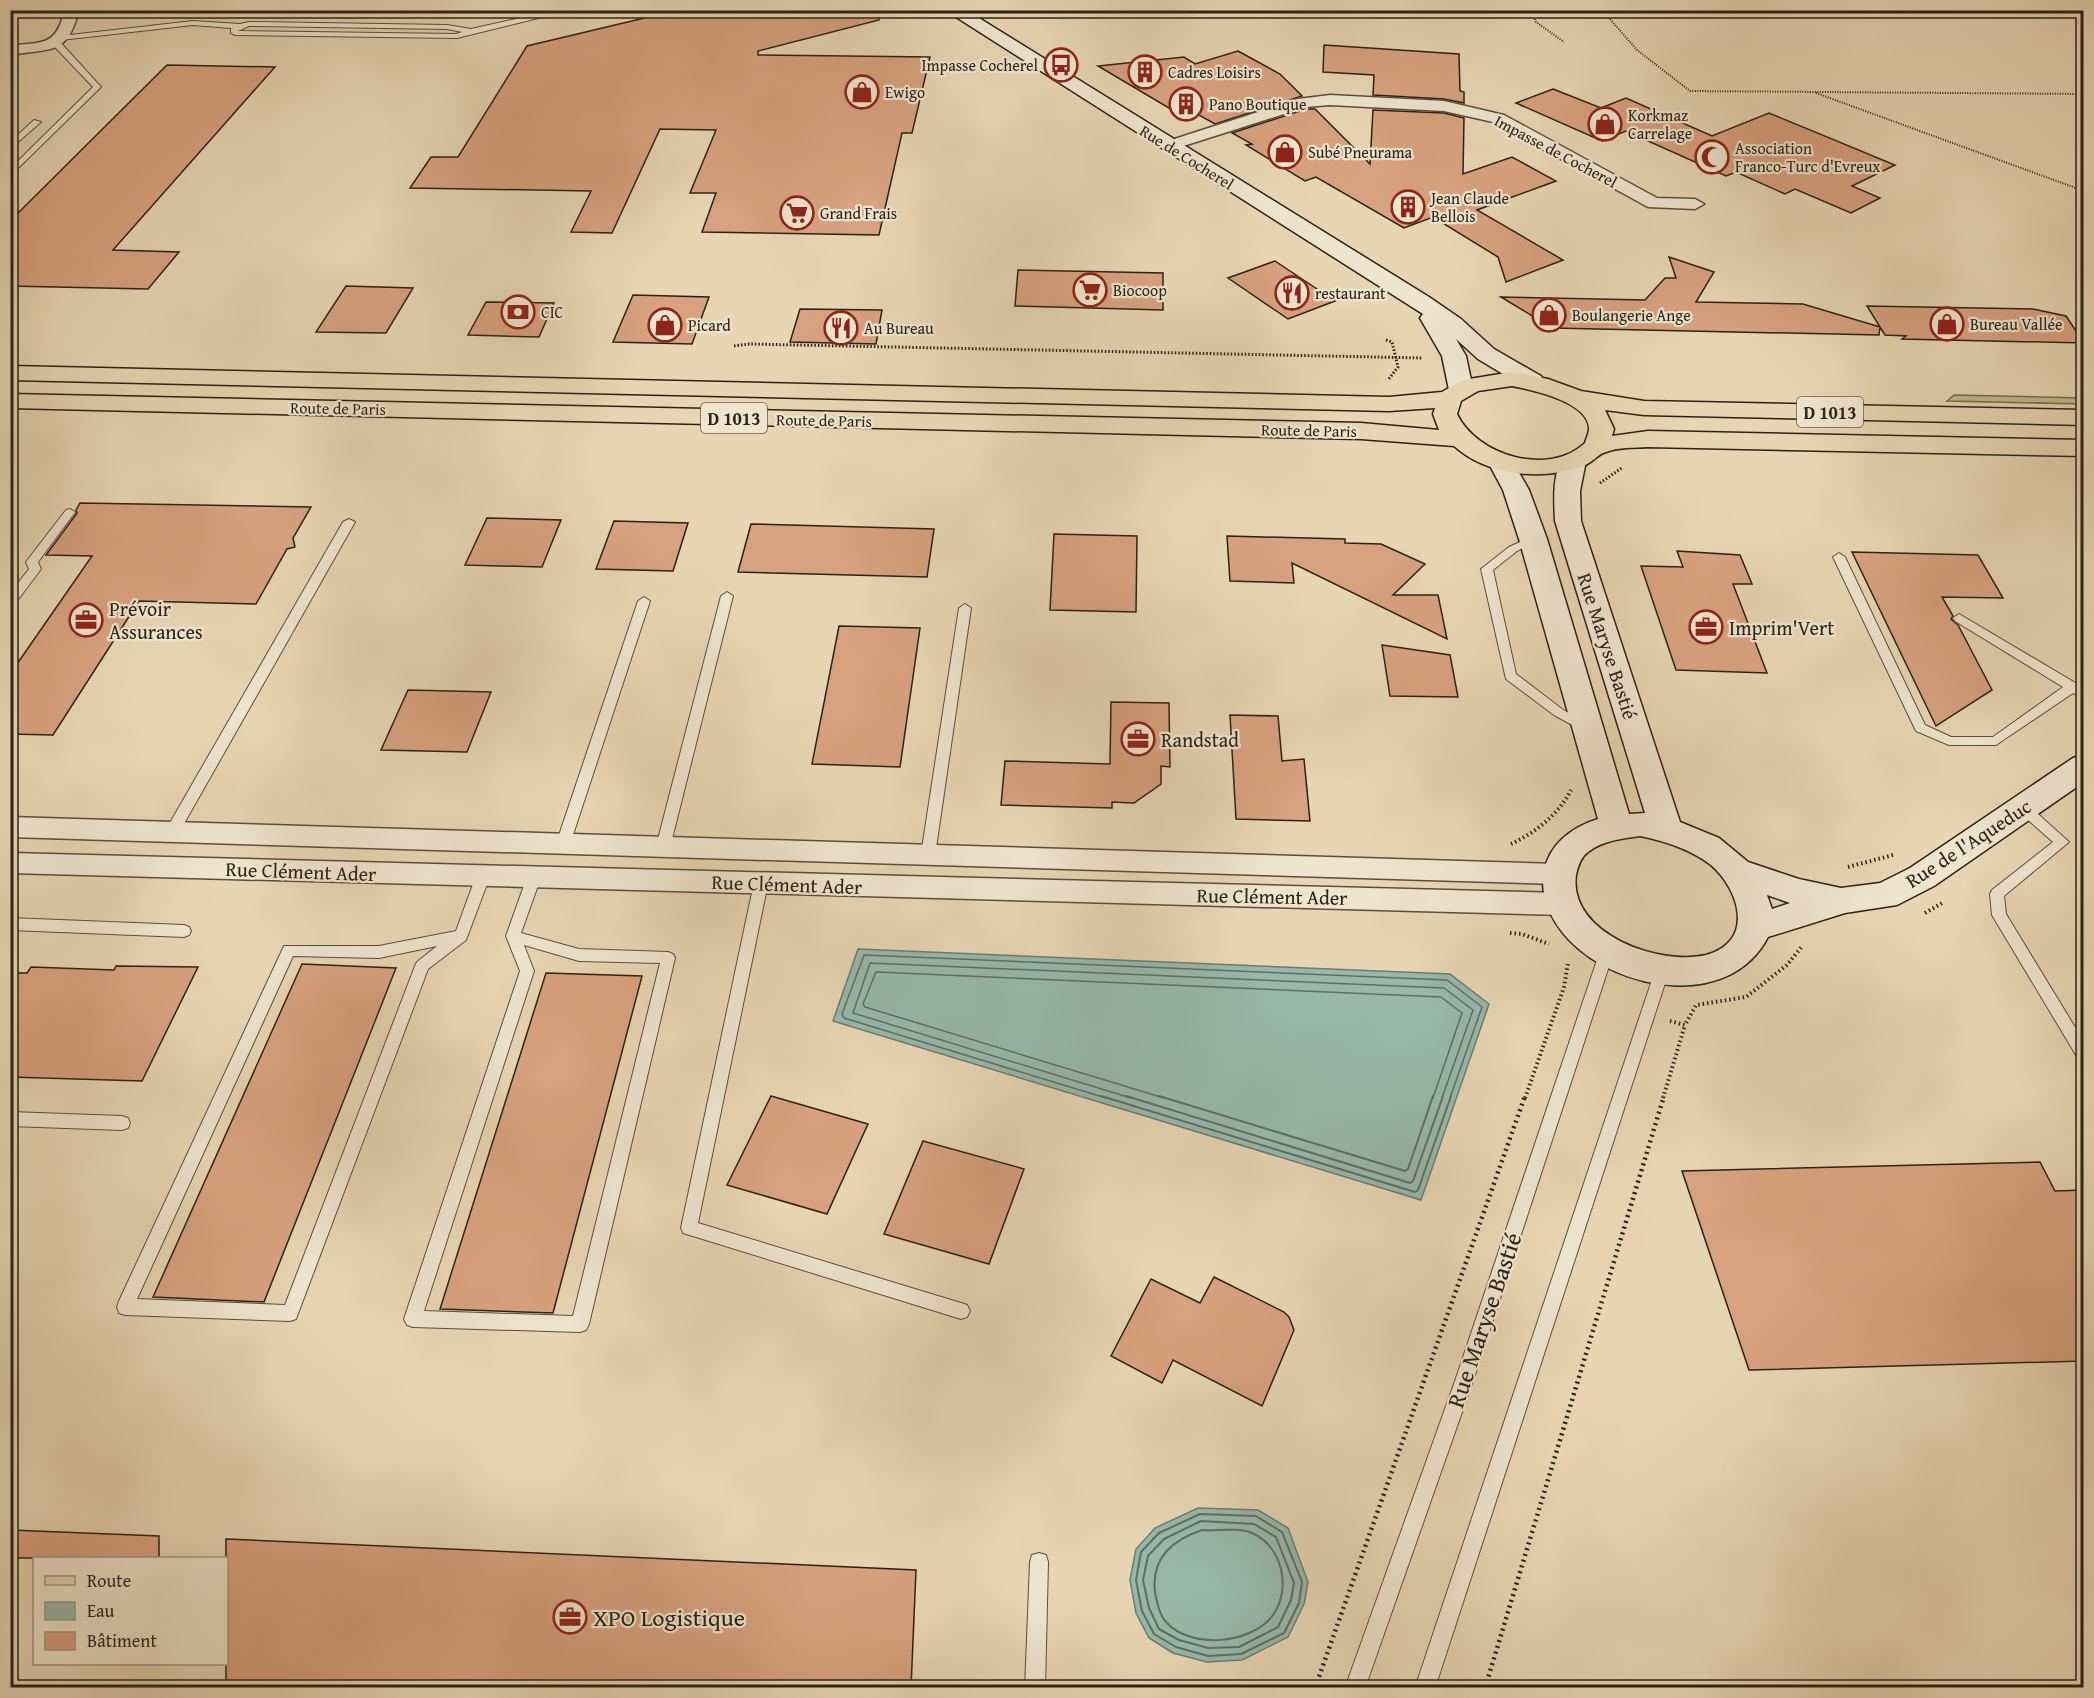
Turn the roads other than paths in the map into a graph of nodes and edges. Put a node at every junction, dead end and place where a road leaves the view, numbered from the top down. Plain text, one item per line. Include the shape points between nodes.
1 (72, 10) edge
2 (568, 10) edge
3 (953, 10) edge
4 (59, 41) junction
5 (10, 51) edge
6 (37, 122) dead end
7 (1168, 146) junction
8 (10, 147) edge
9 (10, 174) edge
10 (1695, 204) dead end
11 (1421, 302) junction
12 (10, 373) edge
13 (1532, 381) junction
14 (1455, 394) junction
15 (1577, 399) junction
16 (10, 401) edge
17 (2084, 418) edge
18 (1456, 439) junction
19 (1597, 445) junction
20 (2084, 448) edge
21 (1573, 461) junction
22 (1501, 462) junction
23 (70, 512) dead end
24 (349, 522) dead end
25 (1533, 539) junction
26 (1839, 557) dead end
27 (727, 596) dead end
28 (644, 601) dead end
29 (10, 602) edge
30 (965, 608) dead end
31 (1959, 618) dead end
32 (2072, 687) junction
33 (2084, 694) edge
34 (1589, 730) junction
35 (2084, 766) edge
36 (2023, 808) junction
37 (1616, 825) junction
38 (10, 827) edge
39 (1666, 828) junction
40 (172, 832) junction
41 (563, 844) junction
42 (663, 847) junction
43 (928, 855) junction
44 (10, 863) edge
45 (1737, 871) junction
46 (483, 876) junction
47 (534, 877) junction
48 (761, 883) junction
49 (1560, 889) junction
50 (1845, 900) junction
51 (10, 924) edge
52 (1755, 927) junction
53 (184, 931) dead end
54 (461, 936) junction
55 (513, 936) junction
56 (1607, 951) junction
57 (1662, 971) junction
58 (2084, 1056) edge
59 (10, 1119) edge
60 (122, 1123) dead end
61 (961, 1311) dead end
62 (1039, 1562) dead end
63 (1035, 1688) edge
64 (1355, 1688) edge
65 (1425, 1688) edge

1 - 4 street via 66,33
2 - 4 lane via 471,31 447,27 183,24
3 - 7 street, Rue de Cocherel
4 - 5 street
4 - 9 lane via 97,87
6 - 8 lane
7 - 10 street, Impasse de Cocherel via 1304,102 1444,106 1498,118 1654,203
7 - 11 street, Rue de Cocherel
11 - 13 street, Rue de Cocherel via 1486,354
11 - 14 street, Rue de Cocherel via 1447,341
12 - 14 main road, Route de Paris / D 1013 via 1389,404
13 - 14 main road, Route de Paris via 1493,380
13 - 15 main road, Route de Paris
14 - 18 main road via 1444,411
15 - 17 main road, D 1013 via 1644,408
15 - 19 main road via 1598,421
16 - 18 main road, Route de Paris / D 1013 via 1361,431
18 - 22 main road
19 - 20 main road, D 1013 via 1648,439
19 - 21 main road
21 - 22 main road via 1539,467
21 - 39 street, Rue Maryse Bastié via 1567,491 1568,521
22 - 25 street, Rue Maryse Bastié via 1516,490
23 - 29 lane via 32,562 35,569
24 - 40 lane
25 - 34 street, Rue Maryse Bastié
25 - 34 lane via 1487,570 1510,676
26 - 32 lane via 1920,728 1949,741 1996,741
27 - 42 lane
28 - 41 lane
30 - 43 lane
31 - 32 lane
32 - 33 lane
34 - 37 street, Rue Maryse Bastié
35 - 36 street, Rue de l'Aqueduc
36 - 50 street, Rue de l'Aqueduc via 1922,877 1885,896
36 - 58 lane via 2062,842 1997,894 1999,915
37 - 39 street
37 - 49 street via 1594,831 1563,856
38 - 40 street, Rue Clément Ader
39 - 45 street via 1693,838
40 - 41 street, Rue Clément Ader
41 - 42 street, Rue Clément Ader
42 - 43 street, Rue Clément Ader
43 - 49 street, Rue Clément Ader via 1487,872
44 - 46 street, Rue Clément Ader
45 - 50 street, Rue de l'Aqueduc via 1797,892
45 - 52 street via 1749,890
46 - 47 street, Rue Clément Ader
46 - 54 lane
47 - 48 street, Rue Clément Ader
47 - 55 lane
48 - 49 street, Rue Clément Ader
48 - 61 lane via 689,1228
49 - 56 street via 1578,928
50 - 52 street, Rue de l'Aqueduc
51 - 53 lane
52 - 57 street via 1746,947 1727,963 1700,971
54 - 54 lane via 422,966 290,1313 125,1307 289,950 379,952
55 - 55 lane via 579,956 668,958 580,1324 413,1319 527,971
56 - 57 street
56 - 64 lane, Rue Maryse Bastié via 1468,1370
57 - 65 lane
59 - 60 lane
62 - 63 lane

